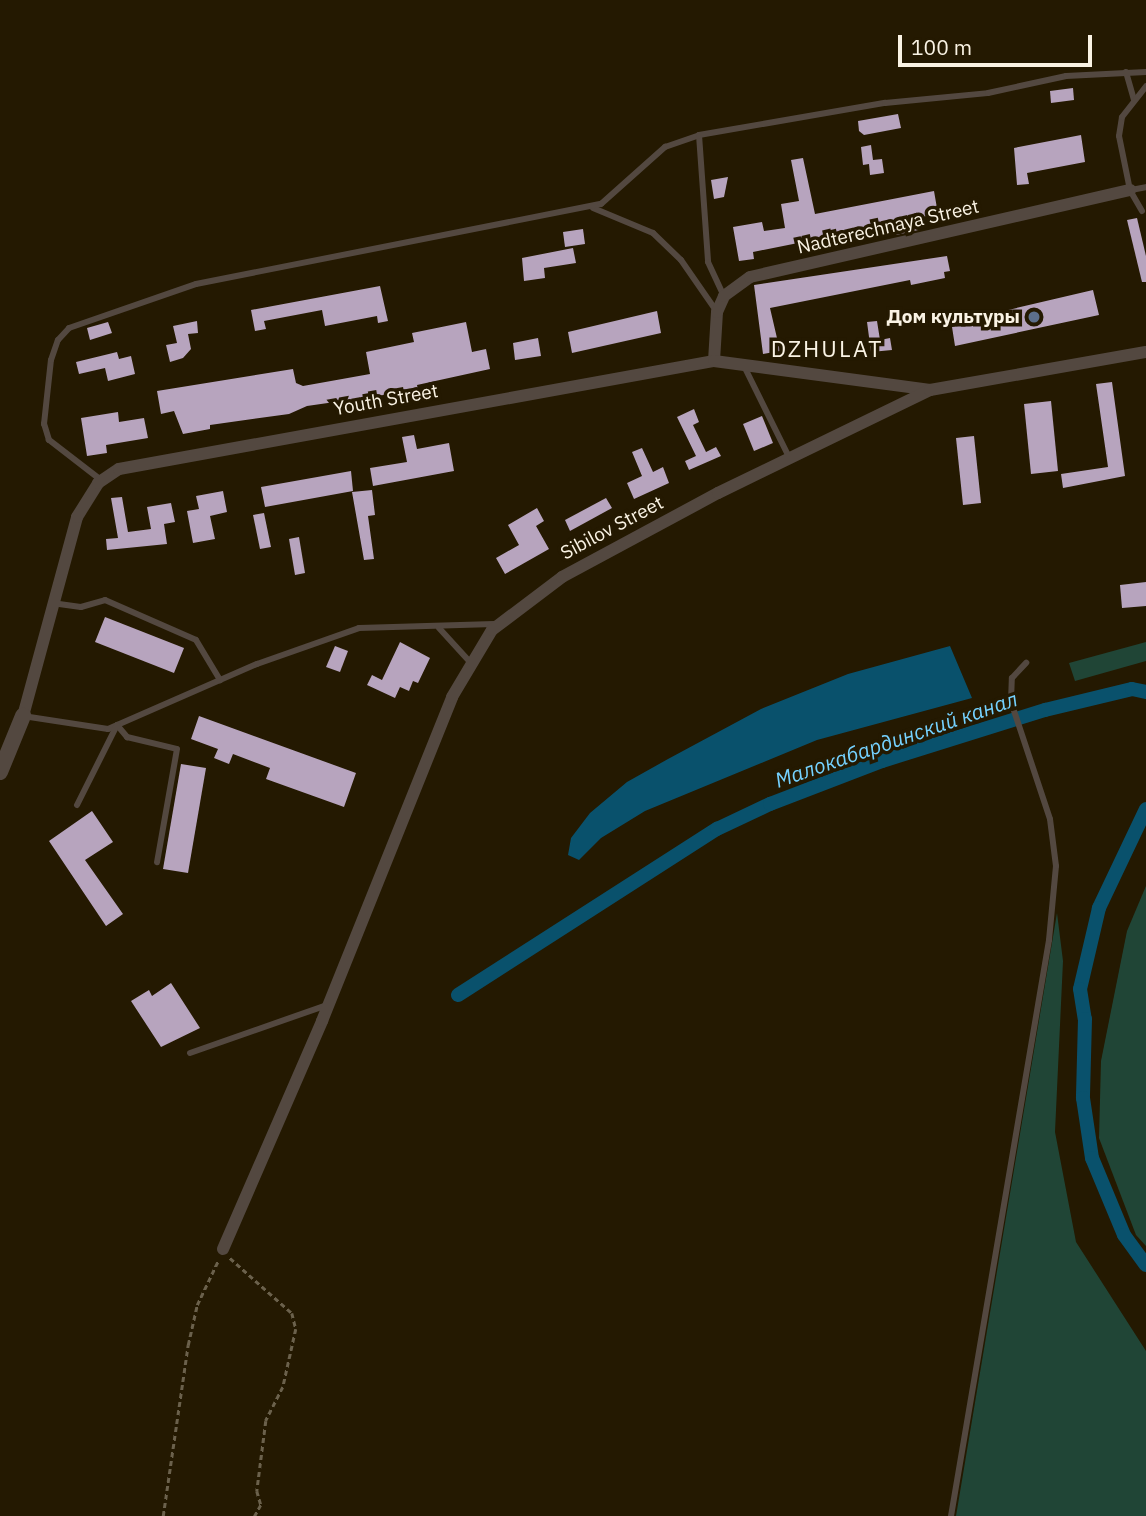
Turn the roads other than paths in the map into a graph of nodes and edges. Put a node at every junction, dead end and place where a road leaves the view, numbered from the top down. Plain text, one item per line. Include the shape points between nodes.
1 (1126, 72) junction
2 (1146, 72) edge
3 (1146, 86) edge
4 (1134, 100) junction
5 (699, 135) junction
6 (1141, 189) edge
7 (592, 207) junction
8 (1142, 211) dead end
9 (724, 296) junction
10 (717, 312) junction
11 (1146, 352) edge
12 (714, 361) junction
13 (743, 364) junction
14 (930, 390) junction
15 (790, 459) junction
16 (101, 480) junction
17 (52, 603) junction
18 (500, 624) junction
19 (439, 628) junction
20 (471, 663) junction
21 (1026, 663) dead end
22 (220, 680) junction
23 (23, 716) junction
24 (117, 725) junction
25 (0, 772) edge
26 (77, 805) dead end
27 (157, 862) dead end
28 (329, 1004) junction
29 (190, 1053) dead end
30 (223, 1250) road end
31 (951, 1516) edge

1 - 2 lane
1 - 4 lane
1 - 5 lane via 885,103
3 - 4 lane
4 - 6 lane via 1122,117 1119,136
5 - 7 lane via 664,147 601,205
5 - 9 lane via 708,262
6 - 8 lane
6 - 9 street, Nadterechnaya Street via 750,277
7 - 10 lane via 653,233 681,260
7 - 16 lane via 335,253 196,284 69,328 58,340 51,360 44,424 50,440
9 - 10 street
10 - 12 street
11 - 14 street, Sibilov Street
12 - 13 street, Youth Street
12 - 16 street, Youth Street via 155,460 119,469
13 - 14 street, Youth Street
13 - 15 lane via 760,390
14 - 15 street, Sibilov Street
15 - 18 street, Sibilov Street via 562,577
16 - 17 street via 77,517
17 - 22 lane via 81,607 105,600 196,640
17 - 23 street
18 - 19 lane
18 - 20 street, Sibilov Street
19 - 20 lane
19 - 22 lane via 359,628
20 - 28 street, Sibilov Street via 412,792
21 - 31 lane via 1012,678 1011,702 1049,819 1056,866 1054,891
22 - 24 lane
23 - 24 lane via 92,730
23 - 25 street
24 - 26 lane
24 - 27 lane via 127,737 177,749
28 - 29 lane
28 - 30 street, Sibilov Street

